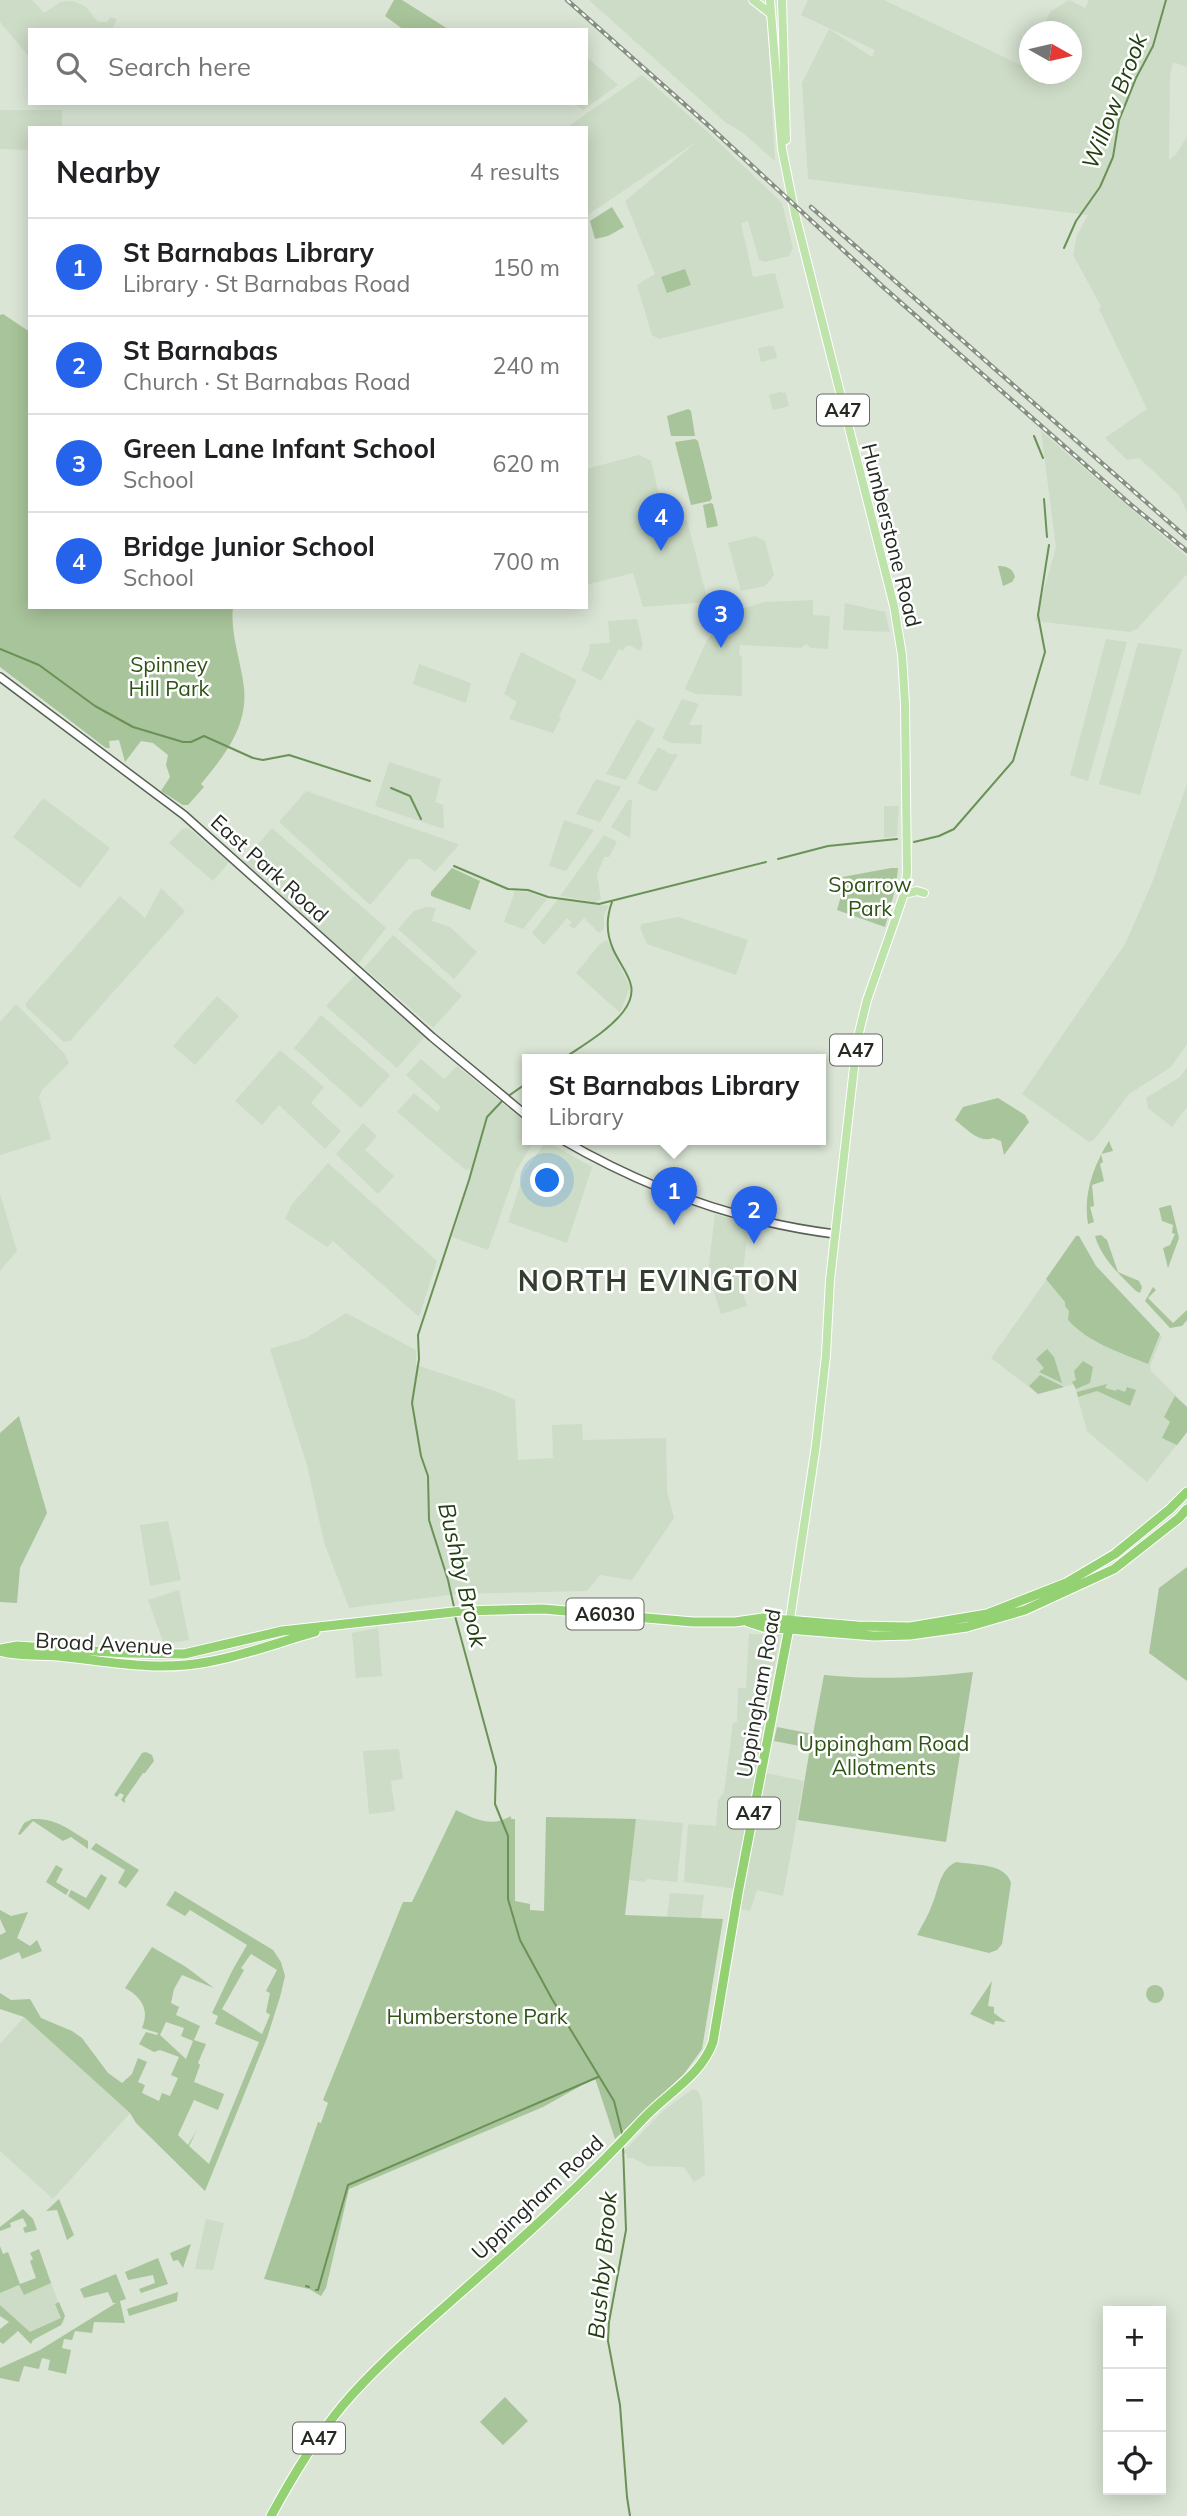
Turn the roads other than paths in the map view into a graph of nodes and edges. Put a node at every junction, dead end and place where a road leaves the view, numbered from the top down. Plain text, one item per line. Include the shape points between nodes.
1 (753, 0) edge
2 (770, 0) edge
3 (782, 0) edge
4 (772, 14) junction
5 (787, 172) junction
6 (0, 677) edge
7 (907, 873) joint
8 (924, 893) dead end
9 (904, 894) junction
10 (522, 1112) edge
11 (572, 1145) edge
12 (835, 1234) junction
13 (1187, 1492) edge
14 (1187, 1509) edge
15 (789, 1624) junction
16 (342, 1625) junction
17 (0, 1650) edge
18 (271, 2516) edge

1 - 4 main road
2 - 4 main road, Humberstone Road / A47
3 - 5 main road, Humberstone Road / A47
4 - 5 main road, Humberstone Road / A47 via 777,106
5 - 7 main road, Humberstone Road / A47 via 894,606 905,704
6 - 10 main road, East Park Road via 184,815
7 - 9 main road, Uppingham Road / A47
8 - 9 main road
9 - 12 main road, Uppingham Road / A47 via 859,1033
11 - 12 main road via 623,1173 715,1207 770,1223
12 - 15 main road, Uppingham Road / A47 via 814,1466
13 - 15 highway via 1115,1553 1066,1583 987,1614 910,1627
14 - 15 highway, A6030 via 1114,1569 1025,1611 967,1627 910,1635 874,1636
15 - 16 highway, A6030 via 762,1627 747,1622 543,1609 443,1612
15 - 18 highway, Uppingham Road / A47 via 713,2042 706,2059 556,2207 356,2391 302,2462
16 - 17 highway, Broad Avenue / A6030 via 282,1632 184,1654 17,1646
16 - 17 highway, Broad Avenue / A6030 via 206,1662 93,1662 15,1656

